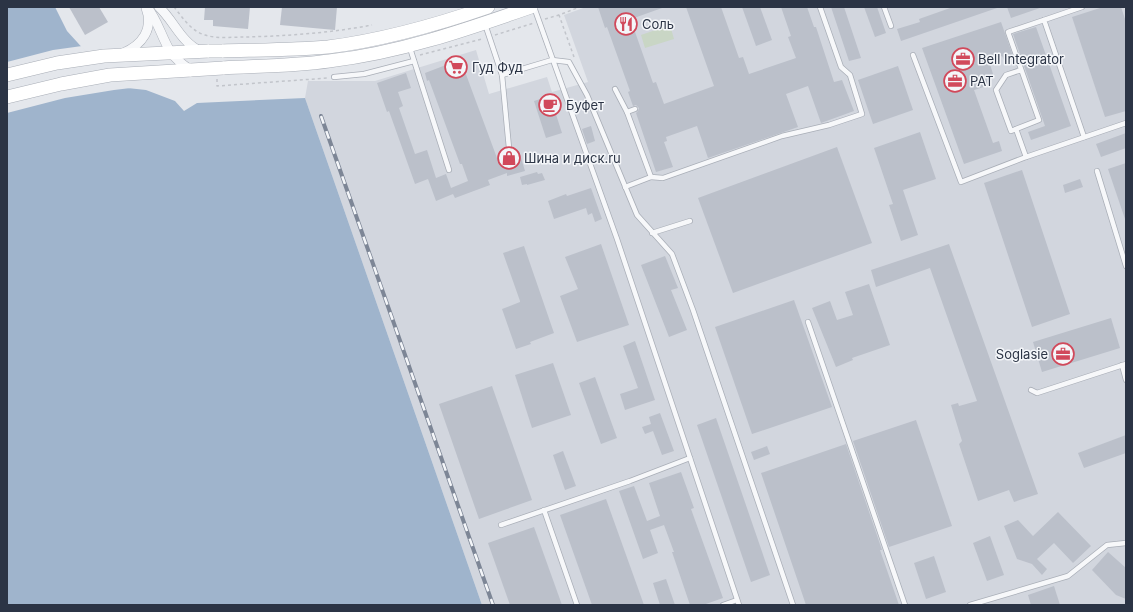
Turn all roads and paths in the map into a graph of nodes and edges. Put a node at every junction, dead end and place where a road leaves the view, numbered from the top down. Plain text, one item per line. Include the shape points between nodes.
1 (146, 7) edge
2 (159, 7) edge
3 (174, 7) edge
4 (488, 7) edge
5 (531, 7) edge
6 (534, 7) edge
7 (820, 7) edge
8 (884, 7) edge
9 (1082, 7) edge
10 (577, 8) edge
11 (468, 10) edge
12 (558, 15) junction
13 (552, 17) dead end
14 (1044, 20) junction
15 (485, 23) junction
16 (529, 24) dead end
17 (372, 25) dead end
18 (891, 26) dead end
19 (502, 33) dead end
20 (480, 40) dead end
21 (410, 46) junction
22 (211, 51) junction
23 (170, 52) junction
24 (422, 54) dead end
25 (120, 55) junction
26 (913, 56) dead end
27 (414, 60) junction
28 (552, 60) junction
29 (569, 62) junction
30 (217, 68) junction
31 (191, 70) junction
32 (1021, 70) junction
33 (7, 75) edge
34 (502, 75) junction
35 (334, 77) joint
36 (217, 86) dead end
37 (615, 88) dead end
38 (7, 97) edge
39 (635, 109) dead end
40 (627, 112) junction
41 (1126, 123) edge
42 (1016, 129) junction
43 (1084, 137) junction
44 (509, 148) dead end
45 (1026, 157) junction
46 (449, 170) dead end
47 (1097, 171) dead end
48 (651, 176) junction
49 (625, 187) junction
50 (690, 221) dead end
51 (652, 233) junction
52 (1126, 266) edge
53 (808, 322) dead end
54 (1124, 364) edge
55 (1126, 380) edge
56 (1031, 390) dead end
57 (690, 458) junction
58 (544, 510) junction
59 (501, 525) dead end
60 (1126, 543) edge
61 (737, 600) junction
62 (577, 605) edge
63 (724, 605) edge
64 (739, 605) edge
65 (793, 605) edge
66 (905, 605) edge
67 (970, 605) edge

1 - 23 street via 154,15
1 - 25 street via 149,20 144,36 138,44
2 - 22 street via 190,45
3 - 17 path via 197,32 214,37 341,31
4 - 11 main road
5 - 15 main road
6 - 28 lane
7 - 48 lane via 840,67 850,75 862,114 830,125 782,136 663,178
8 - 18 lane
9 - 14 lane
10 - 12 path
11 - 22 main road via 393,36 327,47
12 - 13 path
12 - 29 path via 575,60
14 - 32 lane via 1008,32
14 - 43 lane
15 - 21 main road
15 - 34 lane
16 - 19 path
20 - 24 path
21 - 27 lane
21 - 30 main road via 329,61
22 - 23 main road
22 - 30 street via 203,57 203,61 208,68
23 - 25 main road
23 - 31 street
25 - 33 main road via 57,64
26 - 45 lane via 961,182
27 - 35 lane via 364,74
27 - 46 lane
28 - 29 lane
28 - 34 lane
28 - 57 lane via 617,239
29 - 49 lane via 587,95
30 - 31 main road, bridge
31 - 38 main road via 110,75
32 - 42 lane via 1039,120
32 - 42 lane via 1006,75 996,90 1011,131
34 - 44 lane
35 - 36 path
37 - 40 lane
39 - 40 lane
40 - 48 lane
41 - 43 lane
42 - 45 lane
43 - 45 lane
47 - 52 lane
48 - 49 lane
49 - 51 lane via 637,215
50 - 51 lane
51 - 65 lane via 672,254
53 - 66 lane
54 - 55 lane
54 - 56 lane via 1038,393
57 - 58 lane
57 - 61 lane
58 - 59 lane
58 - 62 lane
60 - 67 lane via 1107,545 1068,576
61 - 63 lane
61 - 64 lane

